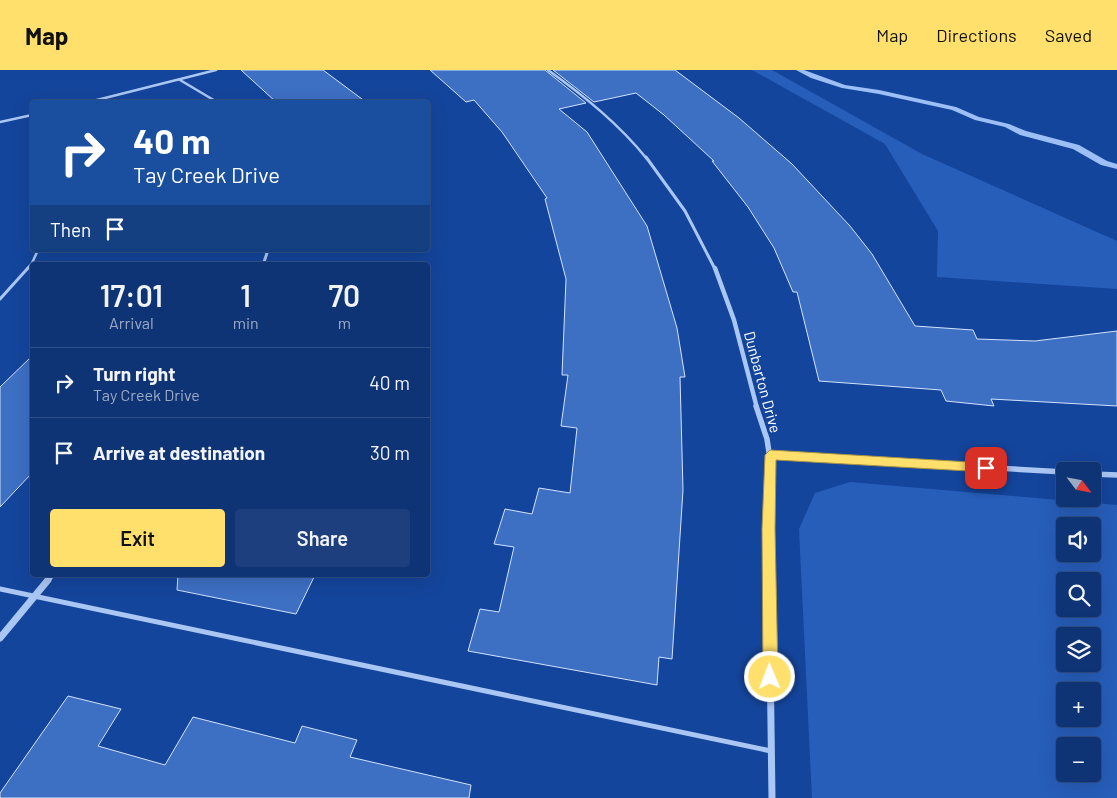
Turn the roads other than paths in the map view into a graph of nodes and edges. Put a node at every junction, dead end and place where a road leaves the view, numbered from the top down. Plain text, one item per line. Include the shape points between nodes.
1 (216, 70) edge
2 (548, 70) edge
3 (180, 80) junction
4 (97, 100) edge
5 (214, 100) edge
6 (30, 115) edge
7 (0, 122) edge
8 (30, 265) edge
9 (0, 299) edge
10 (770, 455) junction
11 (1056, 471) edge
12 (1101, 474) edge
13 (1117, 475) edge
14 (50, 577) edge
15 (0, 589) edge
16 (33, 597) junction
17 (0, 638) edge
18 (771, 751) junction
19 (772, 798) edge

1 - 3 street
2 - 10 street, Dunbarton Drive via 598,106 627,134 655,166 687,212 711,260 733,318
3 - 4 street
3 - 5 street
6 - 7 street
8 - 9 lane
10 - 11 street
10 - 18 street, Dunbarton Drive
12 - 13 street
14 - 16 street
15 - 16 lane
16 - 17 street
16 - 18 lane
18 - 19 street, Dunbarton Drive

